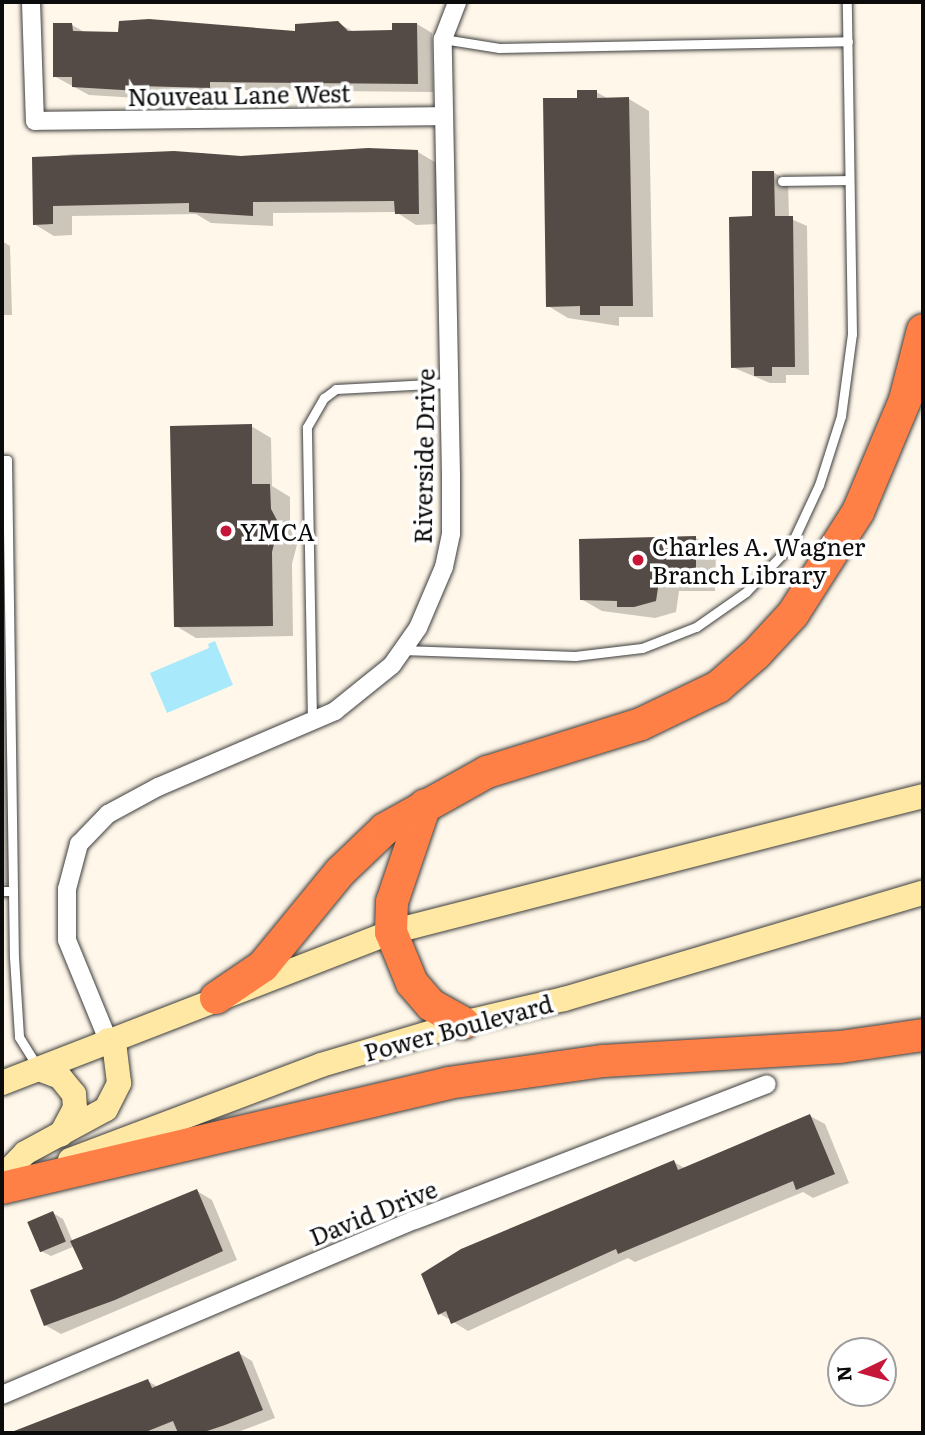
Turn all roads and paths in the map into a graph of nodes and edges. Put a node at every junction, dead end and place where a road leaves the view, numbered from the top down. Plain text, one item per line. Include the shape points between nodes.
1 (31, 2) edge
2 (457, 2) edge
3 (847, 2) edge
4 (443, 39) junction
5 (848, 41) junction
6 (444, 116) junction
7 (849, 180) junction
8 (782, 181) dead end
9 (923, 330) edge
10 (449, 383) junction
11 (2, 460) edge
12 (402, 650) junction
13 (312, 723) junction
14 (923, 796) edge
15 (425, 806) junction
16 (2, 891) edge
17 (13, 891) junction
18 (923, 893) edge
19 (391, 932) junction
20 (216, 998) junction
21 (463, 1023) junction
22 (923, 1035) edge
23 (108, 1040) junction
24 (39, 1069) junction
25 (2, 1083) edge
26 (766, 1084) dead end
27 (61, 1133) junction
28 (2, 1177) edge
29 (2, 1187) edge
30 (2, 1395) edge

1 - 6 street, Nouveau Lane West via 35,121
2 - 4 street, Riverside Drive
3 - 5 lane
4 - 5 lane via 499,48
4 - 6 street, Riverside Drive
5 - 7 lane
6 - 10 street, Riverside Drive
7 - 8 lane
7 - 12 lane via 852,334 841,416 819,485 791,545 755,583 696,626 642,648 575,656
9 - 15 highway via 905,401 858,512 793,614 756,654 718,687 641,724 487,772
10 - 12 street, Riverside Drive via 451,534 430,601
10 - 13 lane via 336,389 324,398 307,427
11 - 17 lane via 7,460
12 - 13 street, Riverside Drive via 392,665 335,711
13 - 23 street, Riverside Drive via 158,786 108,814 79,844 67,889 67,940
14 - 19 main road
15 - 19 highway via 392,902
15 - 20 highway via 385,829 340,872 263,966
16 - 17 lane
17 - 24 lane via 19,1037
18 - 21 main road, Power Boulevard via 565,999
19 - 20 main road
19 - 21 highway via 412,983 431,1004
20 - 23 main road
21 - 29 main road, Power Boulevard via 321,1065
22 - 29 highway via 840,1047 603,1061 448,1083
23 - 24 main road
23 - 27 main road via 115,1051 119,1083 106,1109
24 - 25 main road
24 - 27 main road via 60,1077 74,1094 75,1108
26 - 30 street, David Drive via 415,1220
27 - 28 main road via 25,1153

